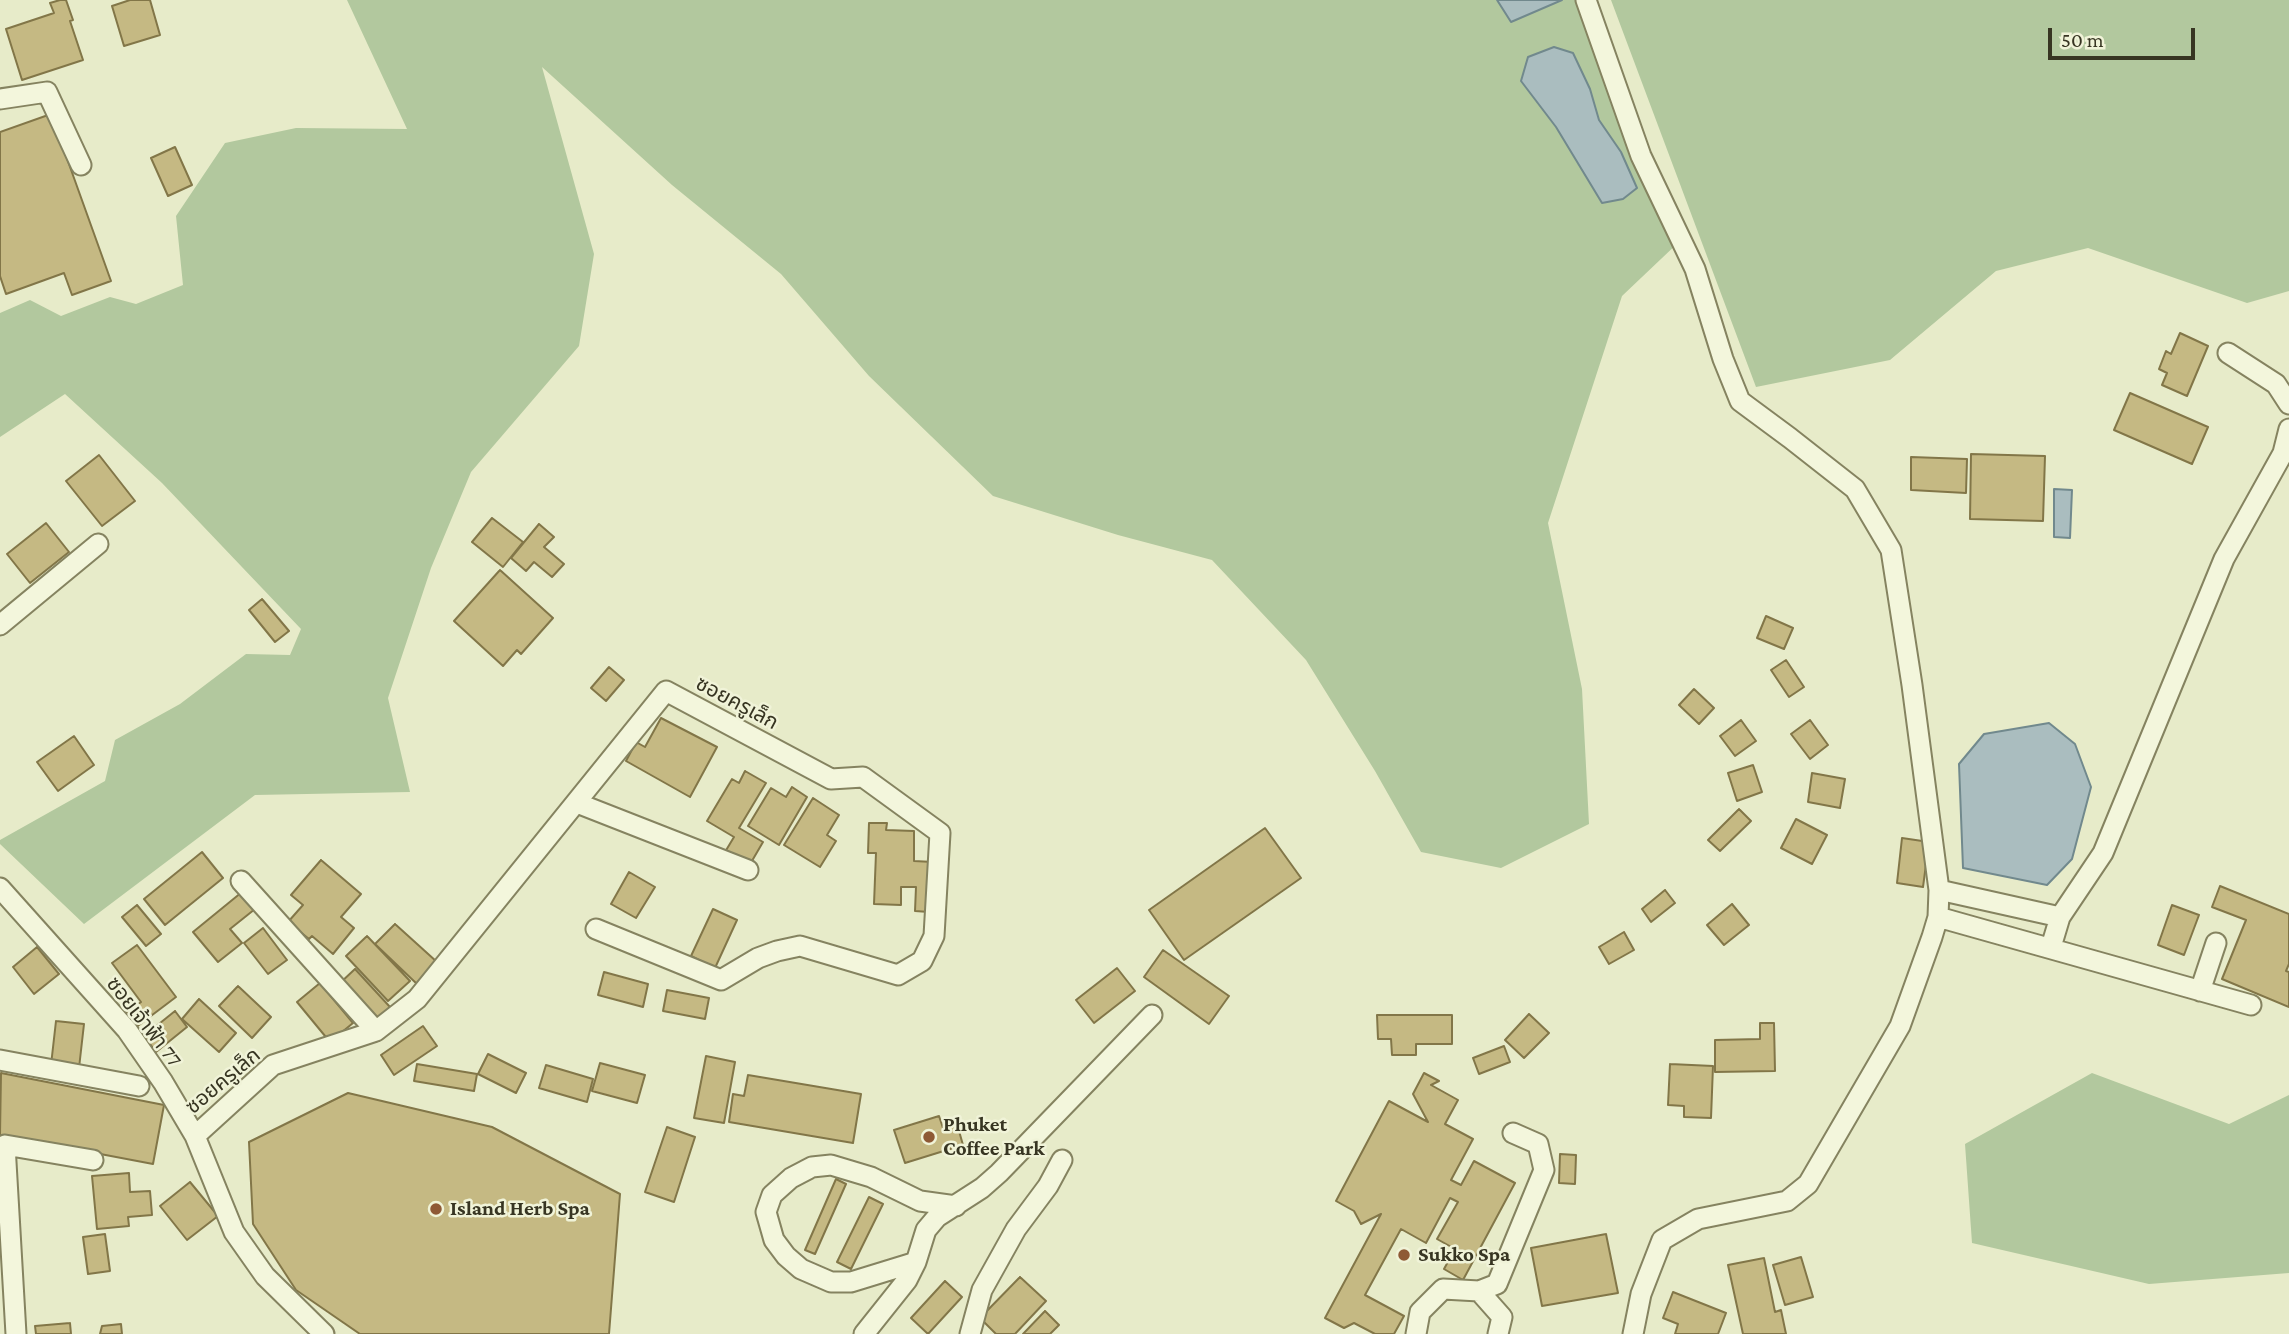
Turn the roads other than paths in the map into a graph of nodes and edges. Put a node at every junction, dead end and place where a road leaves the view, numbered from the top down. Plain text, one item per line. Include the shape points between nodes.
1 (1586, 0) edge
2 (0, 99) edge
3 (81, 165) dead end
4 (2228, 353) dead end
5 (2289, 404) edge
6 (2289, 429) edge
7 (99, 544) dead end
8 (0, 625) edge
9 (577, 803) junction
10 (748, 870) dead end
11 (241, 881) dead end
12 (0, 888) edge
13 (1940, 890) junction
14 (1938, 917) junction
15 (2060, 917) junction
16 (596, 929) dead end
17 (2216, 943) dead end
18 (2051, 947) junction
19 (2200, 990) junction
20 (2251, 1005) dead end
21 (1152, 1015) dead end
22 (376, 1031) junction
23 (0, 1060) edge
24 (139, 1086) dead end
25 (1513, 1133) dead end
26 (195, 1136) junction
27 (93, 1160) dead end
28 (1062, 1160) dead end
29 (956, 1206) junction
30 (916, 1262) junction
31 (1479, 1291) junction
32 (16, 1334) edge
33 (324, 1334) edge
34 (864, 1334) edge
35 (970, 1334) edge
36 (1416, 1334) edge
37 (1499, 1334) edge
38 (1633, 1334) edge

1 - 13 street via 1642,156 1695,269 1740,401 1855,489 1891,550
2 - 3 street via 47,92
4 - 5 street via 2276,384
6 - 15 street via 2283,453 2224,559 2103,853
7 - 8 street
9 - 10 street
9 - 16 street, ซอยครูเล็ก via 666,691 831,779 863,777 940,833 934,936 922,961 898,975 800,946 758,958 721,980
9 - 22 street, ซอยครูเล็ก via 417,999
11 - 22 street
12 - 26 street, ซอยเจ้าฟ้า 77 via 127,1030
13 - 14 street
13 - 15 street
14 - 18 street
14 - 38 street via 1900,1026 1808,1184 1787,1201 1698,1219 1662,1240 1641,1294
15 - 18 street
17 - 19 street
18 - 19 street
19 - 20 street
21 - 29 street via 999,1173
22 - 26 street, ซอยครูเล็ก via 273,1065
23 - 24 street
25 - 31 street via 1538,1144 1545,1170 1497,1284
26 - 33 street, ซอยเจ้าฟ้า 77 via 234,1232 265,1276
27 - 32 street via 5,1145
28 - 35 street via 982,1290
29 - 30 street via 926,1230
29 - 30 street via 920,1202 871,1177 831,1165 813,1167 772,1195 766,1212 774,1240 801,1269 831,1282 851,1282
30 - 34 street
31 - 36 street via 1443,1289 1420,1312
31 - 37 street via 1502,1317

